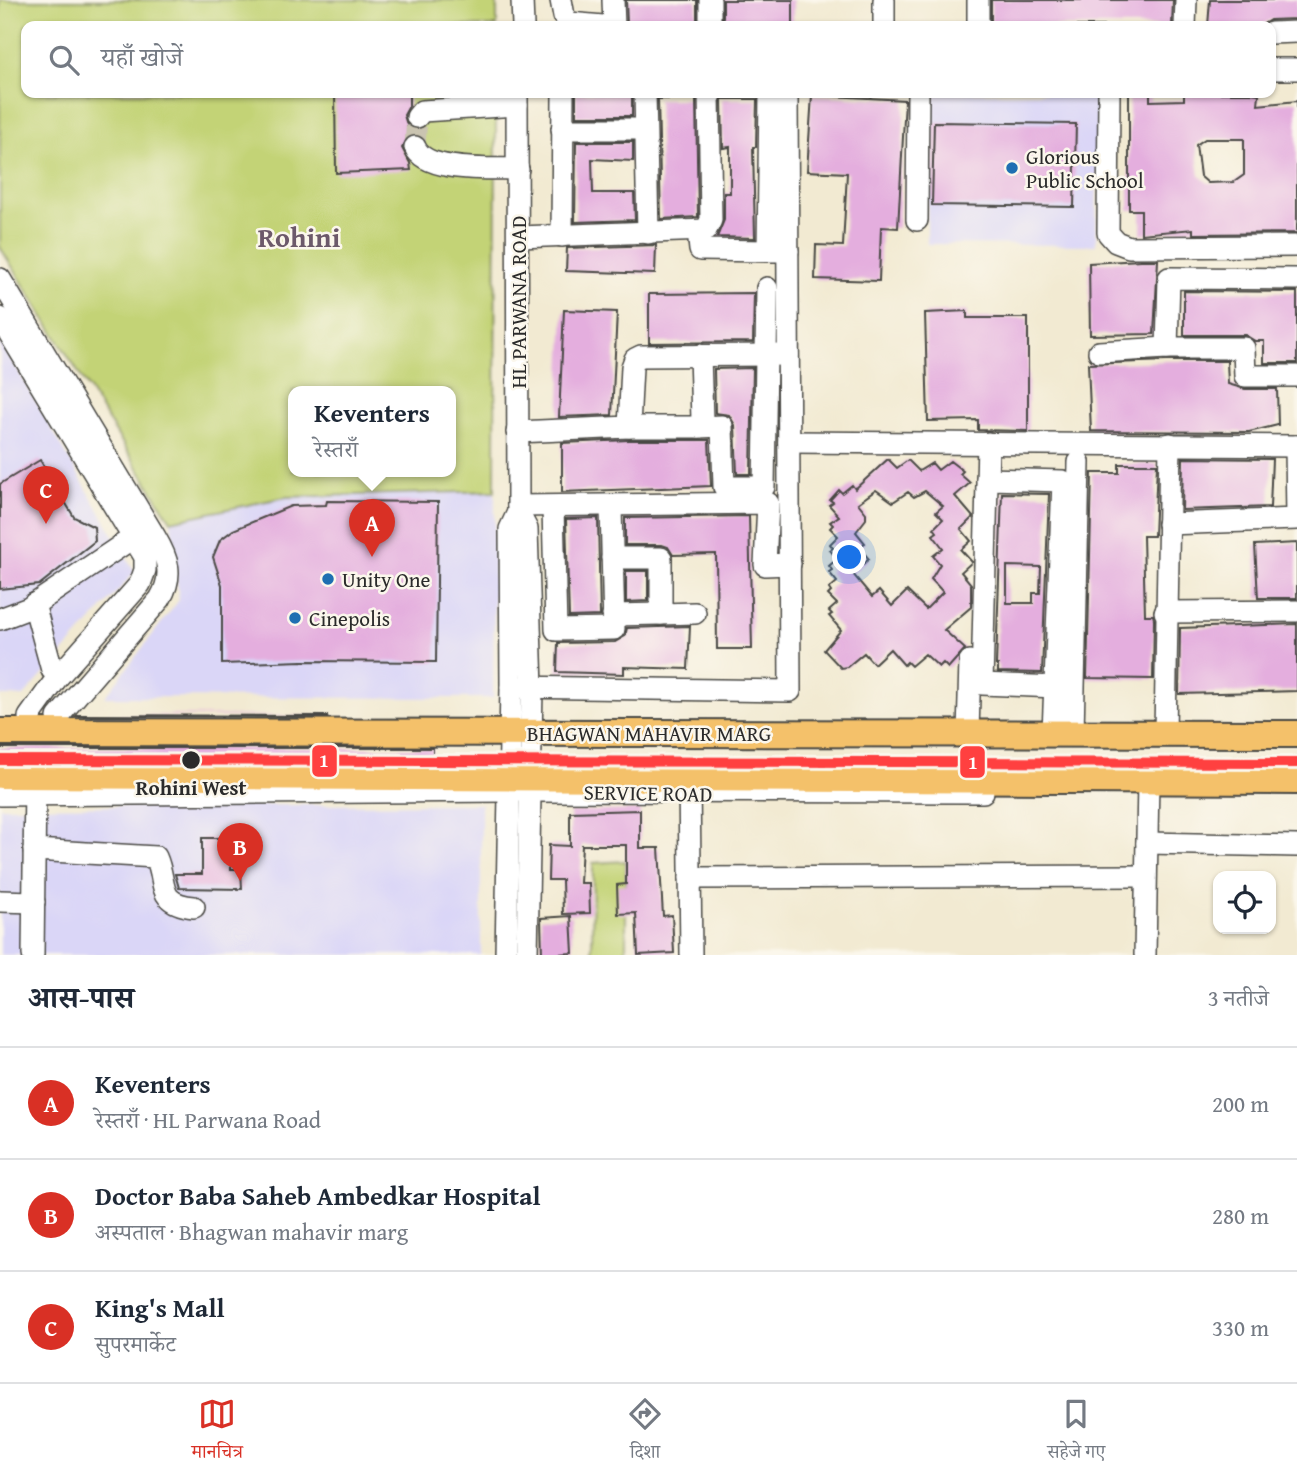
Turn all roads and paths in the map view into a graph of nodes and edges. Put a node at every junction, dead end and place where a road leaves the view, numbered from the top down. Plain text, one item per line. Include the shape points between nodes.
1 (508, 0) edge
2 (522, 0) edge
3 (561, 0) edge
4 (613, 0) edge
5 (710, 0) edge
6 (884, 0) edge
7 (978, 0) edge
8 (1186, 0) edge
9 (509, 21) edge
10 (523, 21) edge
11 (568, 21) edge
12 (614, 21) edge
13 (710, 21) edge
14 (884, 21) edge
15 (978, 21) edge
16 (1185, 21) edge
17 (1297, 32) edge
18 (1276, 33) edge
19 (1276, 69) edge
20 (1297, 69) edge
21 (1276, 83) edge
22 (1297, 83) edge
23 (563, 98) edge
24 (645, 98) edge
25 (709, 98) edge
26 (770, 98) edge
27 (787, 98) edge
28 (918, 98) edge
29 (1110, 98) edge
30 (517, 99) edge
31 (417, 117) dead end
32 (562, 128) junction
33 (645, 129) junction
34 (415, 147) dead end
35 (518, 169) junction
36 (917, 220) dead end
37 (698, 231) junction
38 (648, 233) junction
39 (562, 236) junction
40 (519, 237) junction
41 (1297, 246) edge
42 (778, 251) junction
43 (0, 279) edge
44 (1297, 279) edge
45 (767, 288) dead end
46 (0, 318) edge
47 (1167, 348) junction
48 (1099, 352) dead end
49 (700, 355) junction
50 (766, 355) junction
51 (788, 355) junction
52 (1297, 376) edge
53 (629, 427) junction
54 (699, 427) junction
55 (517, 432) junction
56 (789, 442) junction
57 (1170, 444) junction
58 (1296, 446) edge
59 (984, 461) junction
60 (1079, 463) dead end
61 (611, 506) junction
62 (553, 507) junction
63 (518, 509) junction
64 (1168, 524) junction
65 (135, 537) junction
66 (612, 558) junction
67 (790, 564) junction
68 (34, 604) junction
69 (1297, 611) edge
70 (1165, 612) junction
71 (695, 613) dead end
72 (661, 614) junction
73 (613, 615) junction
74 (0, 620) edge
75 (52, 670) dead end
76 (521, 687) junction
77 (1056, 687) junction
78 (29, 717) dead end
79 (58, 717) dead end
80 (0, 732) edge
81 (520, 733) junction
82 (796, 733) junction
83 (968, 733) junction
84 (1063, 733) junction
85 (1165, 733) junction
86 (1297, 734) edge
87 (0, 775) edge
88 (796, 779) junction
89 (1297, 781) edge
90 (520, 784) junction
91 (35, 785) junction
92 (689, 786) junction
93 (1148, 786) junction
94 (1297, 793) edge
95 (0, 795) edge
96 (1147, 843) junction
97 (1297, 846) edge
98 (34, 850) junction
99 (1146, 876) junction
100 (690, 878) junction
101 (0, 901) edge
102 (34, 902) junction
103 (194, 907) dead end
104 (33, 955) edge
105 (506, 955) edge
106 (527, 955) edge
107 (691, 955) edge
108 (1145, 955) edge

1 - 9 street
2 - 10 street
3 - 11 street
4 - 12 street
5 - 13 street
6 - 14 street
7 - 15 street
8 - 16 street
17 - 18 street
19 - 20 street
21 - 22 street
23 - 32 street
24 - 33 street
25 - 37 street via 711,220 706,230
26 - 42 street
27 - 42 street
28 - 36 street
29 - 41 street via 1108,233 1116,242 1129,247
30 - 31 street via 422,111
30 - 35 street, HL PARWANA ROAD
32 - 33 street
32 - 39 street
33 - 38 street
34 - 35 street via 421,156 445,165
35 - 40 street, HL PARWANA ROAD
37 - 38 street
37 - 42 street via 700,250
38 - 39 street
39 - 40 street
40 - 55 street, HL PARWANA ROAD
42 - 51 street
43 - 79 street via 169,567 169,583 160,599
44 - 47 street via 1169,278
45 - 50 street
46 - 65 street
47 - 48 street
47 - 52 street via 1244,348 1245,376
49 - 50 street
49 - 53 street via 635,359
49 - 54 street
50 - 51 street
50 - 54 street via 764,487 724,487 722,426
51 - 56 street
53 - 54 street
53 - 55 street
55 - 63 street, HL PARWANA ROAD
56 - 59 street
56 - 67 street
57 - 58 street
57 - 59 street
57 - 64 street
58 - 64 street via 1297,519
59 - 77 street via 1063,481
59 - 77 street via 982,684
59 - 83 street
60 - 84 street
61 - 62 street
61 - 66 street
61 - 67 street via 768,503 765,565
62 - 63 street
62 - 73 street via 556,630 614,629
63 - 76 street, HL PARWANA ROAD via 510,529
64 - 70 street
65 - 68 street
65 - 78 street via 145,557 140,584
66 - 72 street via 661,558
66 - 73 street
67 - 76 street via 790,691
68 - 74 street
68 - 75 street
69 - 70 street
70 - 85 street
71 - 72 street
72 - 73 street
76 - 81 street, HL PARWANA ROAD
77 - 84 street
80 - 81 main road, BHAGWAN MAHAVIR MARG
81 - 82 main road, BHAGWAN MAHAVIR MARG
81 - 90 street, HL PARWANA ROAD
82 - 83 main road, BHAGWAN MAHAVIR MARG
82 - 88 main road
83 - 84 main road, BHAGWAN MAHAVIR MARG
84 - 85 main road, BHAGWAN MAHAVIR MARG
85 - 86 main road, BHAGWAN MAHAVIR MARG
87 - 91 main road
88 - 92 main road
88 - 93 main road
89 - 93 main road
90 - 91 main road
90 - 92 main road
90 - 105 street, HL PARWANA ROAD
90 - 106 street, HL PARWANA ROAD
91 - 95 street
91 - 98 street
92 - 93 street, SERVICE ROAD
92 - 100 street
93 - 94 street, SERVICE ROAD
93 - 96 street
96 - 97 street
96 - 99 street
98 - 102 street
98 - 103 street via 156,857 164,894 178,905
99 - 100 street
99 - 108 street
100 - 107 street
101 - 102 street
102 - 104 street

